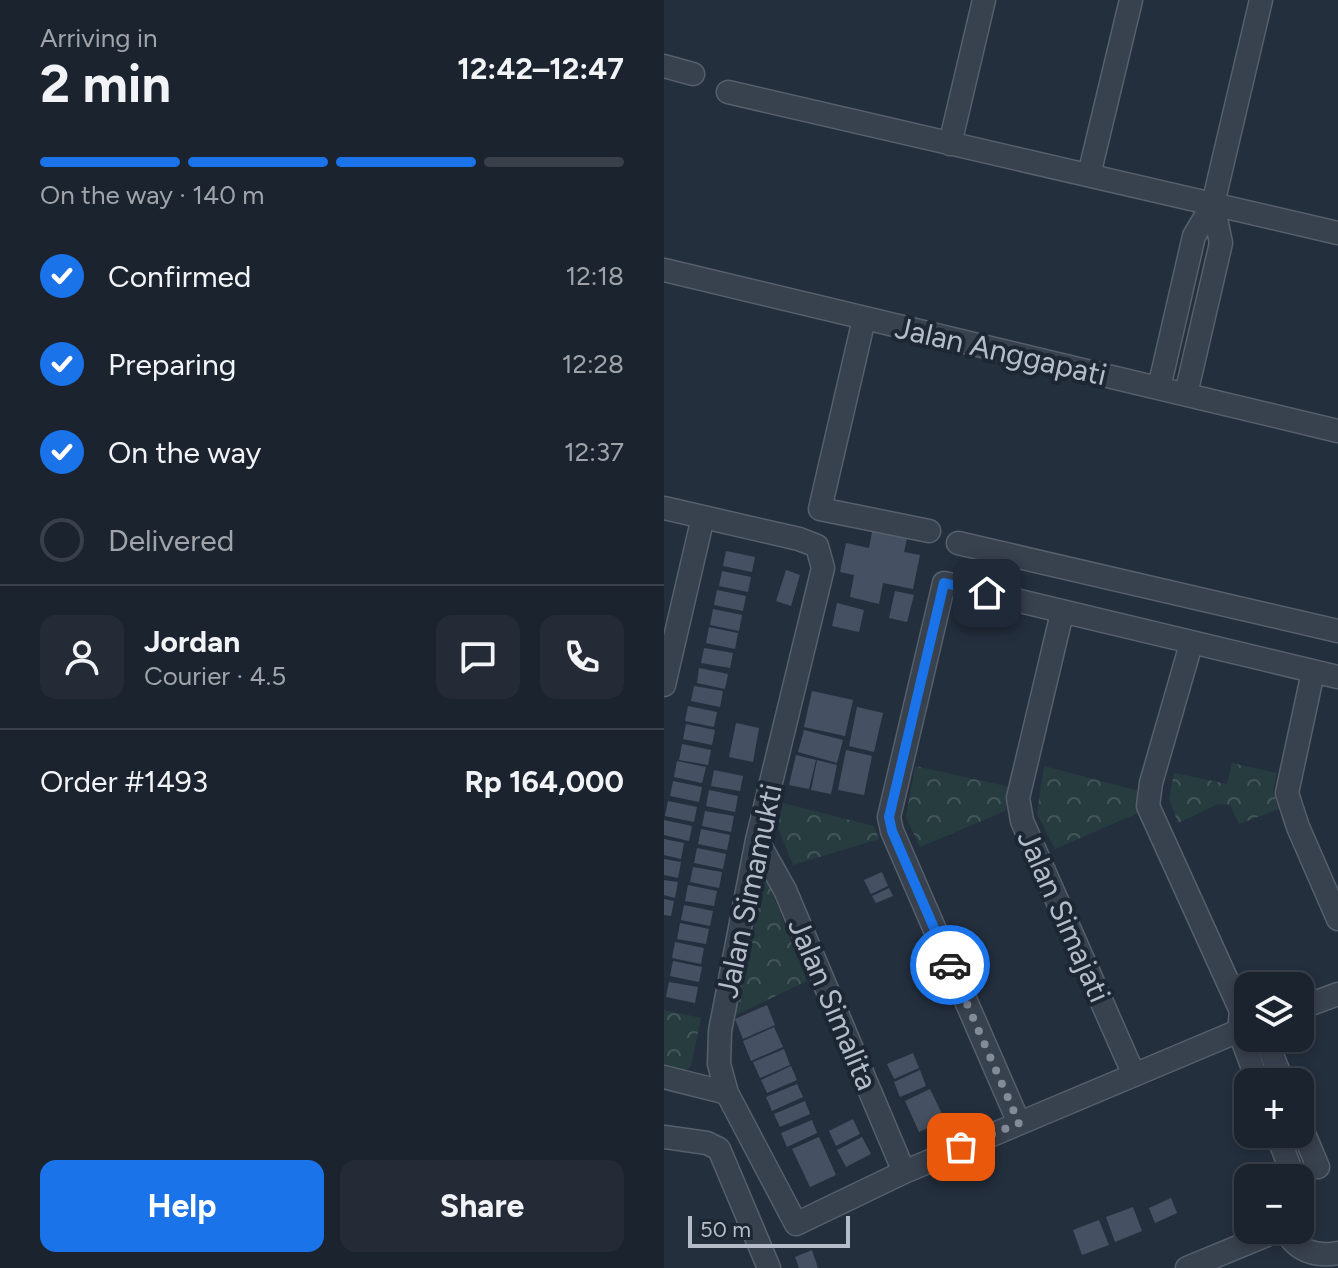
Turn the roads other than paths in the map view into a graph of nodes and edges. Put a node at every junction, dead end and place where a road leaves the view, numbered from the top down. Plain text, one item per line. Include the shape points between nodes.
1 (984, 0) edge
2 (1131, 0) edge
3 (1261, 0) edge
4 (664, 66) edge
5 (693, 74) dead end
6 (728, 92) dead end
7 (950, 144) junction
8 (1089, 175) junction
9 (1213, 204) junction
10 (1336, 226) edge
11 (664, 270) edge
12 (864, 319) junction
13 (1159, 388) junction
14 (1186, 394) junction
15 (1338, 431) edge
16 (664, 508) edge
17 (703, 517) junction
18 (929, 531) dead end
19 (958, 543) dead end
20 (1062, 613) junction
21 (1338, 631) edge
22 (1191, 644) junction
23 (1313, 672) junction
24 (1338, 677) edge
25 (664, 685) edge
26 (757, 840) junction
27 (1338, 919) edge
28 (1338, 994) edge
29 (1234, 999) edge
30 (1314, 1003) edge
31 (1234, 1026) edge
32 (1134, 1075) junction
33 (664, 1077) edge
34 (727, 1093) junction
35 (1019, 1123) junction
36 (664, 1137) edge
37 (1314, 1146) edge
38 (1328, 1168) edge
39 (904, 1172) junction
40 (1245, 1244) edge
41 (1296, 1244) edge
42 (1334, 1258) edge
43 (769, 1268) edge
44 (1187, 1268) edge

1 - 7 street
2 - 8 street
3 - 9 street
4 - 5 street
6 - 7 street
7 - 8 street
8 - 9 street
9 - 10 street
9 - 13 street via 1194,236
9 - 14 street via 1221,243
11 - 12 street, Jalan Anggapati
12 - 13 street, Jalan Anggapati
12 - 18 street via 820,509
13 - 14 street, Jalan Anggapati
14 - 15 street, Jalan Anggapati
16 - 17 street
17 - 25 street
17 - 26 street, Jalan Simamukti via 817,546 823,568
19 - 21 street
20 - 22 street
20 - 32 street, Jalan Simajati via 1018,798 1022,821
20 - 35 street via 944,583 889,817
22 - 23 street
22 - 29 street via 1148,806
23 - 24 street
23 - 27 street via 1287,793
26 - 34 street, Jalan Simamukti via 720,1031 719,1064
26 - 39 street, Jalan Simalita via 785,890
28 - 30 street
31 - 32 street
32 - 35 street
33 - 34 street
34 - 39 street, Jalan Simamukti via 796,1224
35 - 39 street
36 - 43 street via 719,1149
37 - 38 street
40 - 44 street
41 - 42 street

